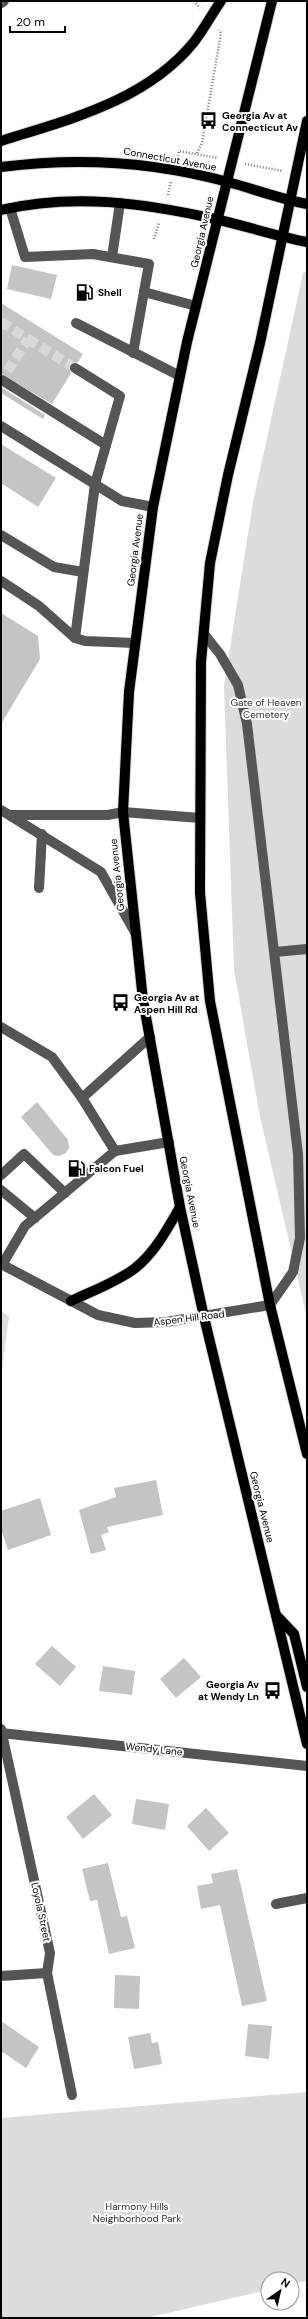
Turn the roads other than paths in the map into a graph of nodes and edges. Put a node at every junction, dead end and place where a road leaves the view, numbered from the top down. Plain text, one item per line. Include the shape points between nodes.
1 (4, 1) edge
2 (221, 1) edge
3 (272, 1) edge
4 (1, 3) edge
5 (307, 121) edge
6 (1, 141) edge
7 (1, 167) edge
8 (227, 182) junction
9 (290, 201) junction
10 (120, 202) junction
11 (307, 204) edge
12 (5, 209) edge
13 (217, 219) junction
14 (282, 237) junction
15 (307, 242) edge
16 (112, 257) junction
17 (144, 292) junction
18 (196, 306) junction
19 (76, 324) dead end
20 (133, 353) junction
21 (75, 368) tunnel mouth
22 (180, 376) junction
23 (2, 380) edge
24 (1, 426) edge
25 (106, 445) junction
26 (95, 484) junction
27 (153, 507) junction
28 (1, 535) edge
29 (83, 572) junction
30 (1, 581) edge
31 (204, 634) junction
32 (75, 638) junction
33 (135, 643) junction
34 (1, 810) edge
35 (123, 812) junction
36 (10, 815) junction
37 (200, 818) junction
38 (42, 834) junction
39 (39, 888) dead end
40 (136, 934) junction
41 (307, 949) edge
42 (275, 952) junction
43 (1, 1027) edge
44 (150, 1037) junction
45 (82, 1098) junction
46 (169, 1142) junction
47 (115, 1151) junction
48 (1, 1174) edge
49 (1, 1190) edge
50 (65, 1194) junction
51 (180, 1207) junction
52 (35, 1218) junction
53 (1, 1264) edge
54 (71, 1301) junction
55 (270, 1305) junction
56 (204, 1317) junction
57 (307, 1454) edge
58 (276, 1615) junction
59 (307, 1687) edge
60 (1, 1732) edge
61 (307, 1744) edge
62 (307, 1766) edge
63 (307, 1898) edge
64 (276, 1904) dead end
65 (47, 1973) junction
66 (1, 1976) edge
67 (72, 2095) dead end

1 - 4 street
2 - 6 main road via 194,42 152,80 110,104
3 - 8 main road, Georgia Avenue
5 - 9 main road
7 - 8 main road, Connecticut Avenue via 111,161
8 - 9 main road, Connecticut Avenue
8 - 13 main road, Georgia Avenue
9 - 11 main road, Connecticut Avenue
9 - 14 main road
10 - 12 main road via 79,201
10 - 13 main road
10 - 16 street
12 - 16 street via 25,257 93,254
13 - 14 main road
13 - 18 main road, Georgia Avenue
14 - 15 main road
14 - 31 main road via 211,555
16 - 17 street via 149,264
17 - 18 street
17 - 20 street
18 - 22 main road, Georgia Avenue
19 - 20 street
20 - 22 street
21 - 25 street via 120,396
22 - 27 main road, Georgia Avenue
23 - 25 street
24 - 26 street
25 - 26 street
26 - 27 street via 122,501
26 - 29 street
27 - 33 main road, Georgia Avenue
28 - 29 street via 54,567
29 - 32 street
30 - 32 street via 39,606
31 - 37 main road via 201,662
31 - 42 street via 220,654 238,685 247,724
32 - 33 street via 85,641
33 - 35 main road, Georgia Avenue
34 - 36 street
35 - 36 street via 108,816
35 - 37 street
35 - 40 main road, Georgia Avenue
36 - 38 street
37 - 55 main road via 200,893 210,1001
38 - 39 street
38 - 40 street via 101,872
40 - 44 main road, Georgia Avenue
41 - 42 street
42 - 55 street via 298,1154 300,1238 293,1272
43 - 45 street via 52,1057
44 - 45 street
44 - 46 main road, Georgia Avenue
45 - 47 street
46 - 47 street
46 - 51 main road, Georgia Avenue
47 - 50 street
48 - 50 street via 24,1154
49 - 52 street
50 - 52 street
51 - 54 main road via 164,1234 135,1268
51 - 56 main road, Georgia Avenue
52 - 53 street via 25,1226
53 - 54 street, Aspen Hill Road
54 - 56 street, Aspen Hill Road via 98,1315 135,1323
55 - 56 street, Aspen Hill Road
55 - 57 main road
56 - 58 main road, Georgia Avenue
58 - 59 main road via 294,1634
58 - 61 main road, Georgia Avenue
60 - 62 street, Wendy Lane
60 - 65 street, Loyola Street via 50,1953
63 - 64 street
65 - 66 street
65 - 67 street, Loyola Street

